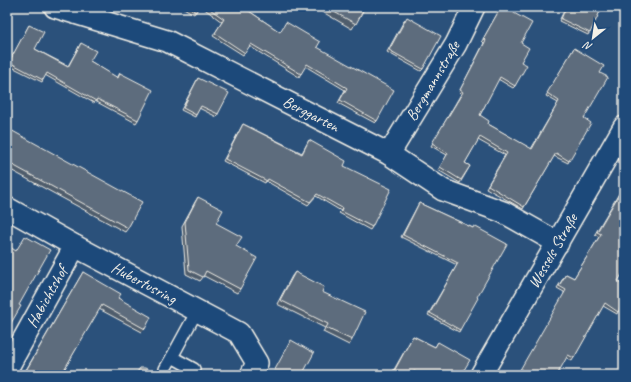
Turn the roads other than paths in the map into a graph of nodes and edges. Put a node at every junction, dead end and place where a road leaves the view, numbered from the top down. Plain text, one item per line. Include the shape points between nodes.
1 (54, 7) edge
2 (474, 7) edge
3 (624, 127) edge
4 (389, 154) junction
5 (7, 208) edge
6 (558, 242) junction
7 (75, 246) junction
8 (197, 311) junction
9 (172, 357) junction
10 (7, 369) edge
11 (165, 369) dead end
12 (194, 369) dead end
13 (251, 375) edge
14 (481, 375) edge

1 - 4 street, Berggarten via 167,41
2 - 4 street, Bergmannstraße via 456,44
3 - 6 street, Wessels Straße
4 - 6 street, Berggarten via 443,190 503,212
5 - 7 street, Hubertusring
6 - 14 street, Wessels Straße
7 - 8 street, Hubertusring
7 - 10 street, Habichtshof
8 - 9 lane
8 - 13 street, Hubertusring via 239,333 257,363
9 - 11 lane
9 - 12 lane

